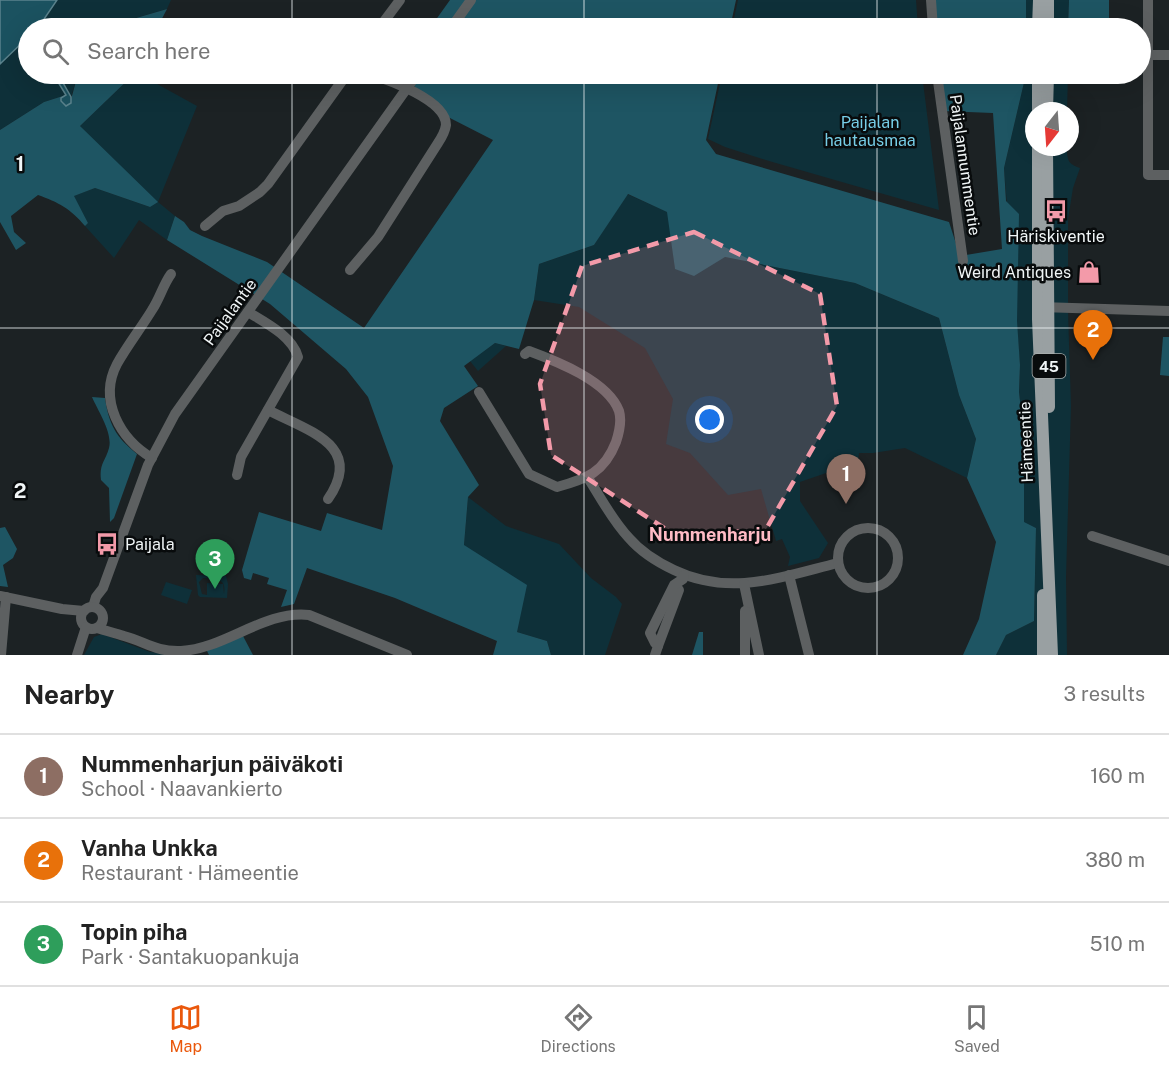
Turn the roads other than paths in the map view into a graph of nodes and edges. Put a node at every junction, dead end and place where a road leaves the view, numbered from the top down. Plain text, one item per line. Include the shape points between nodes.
1 (400, 0) edge
2 (471, 0) edge
3 (931, 0) edge
4 (1039, 0) edge
5 (1048, 0) edge
6 (1148, 0) edge
7 (386, 18) edge
8 (458, 18) edge
9 (932, 18) edge
10 (1038, 18) edge
11 (1048, 18) edge
12 (1148, 18) edge
13 (1151, 55) edge
14 (1169, 55) edge
15 (340, 84) edge
16 (399, 84) edge
17 (409, 84) edge
18 (938, 84) edge
19 (1038, 84) edge
20 (1048, 84) edge
21 (1148, 84) edge
22 (406, 88) junction
23 (1038, 102) edge
24 (1047, 102) edge
25 (1038, 156) edge
26 (1047, 156) edge
27 (1169, 175) edge
28 (205, 226) dead end
29 (963, 261) dead end
30 (350, 270) dead end
31 (171, 274) dead end
32 (1043, 307) junction
33 (1169, 311) edge
34 (248, 312) junction
35 (525, 354) dead end
36 (479, 392) dead end
37 (268, 410) junction
38 (152, 458) junction
39 (237, 475) dead end
40 (588, 478) junction
41 (328, 500) dead end
42 (1047, 525) junction
43 (1092, 536) dead end
44 (1169, 561) edge
45 (838, 563) junction
46 (789, 575) junction
47 (683, 577) junction
48 (745, 588) junction
49 (3, 596) edge
50 (92, 619) junction
51 (657, 650) edge
52 (1, 655) edge
53 (77, 655) edge
54 (407, 655) edge
55 (745, 655) edge
56 (759, 655) edge
57 (809, 655) edge
58 (1042, 655) edge
59 (1052, 655) edge

1 - 7 street
2 - 8 street
3 - 9 street
4 - 10 main road
5 - 11 main road
6 - 12 street
13 - 14 street
15 - 28 street via 268,184
16 - 22 street
17 - 22 street, Paijalantie
18 - 29 street, Paijalannummentie
19 - 23 main road
20 - 24 main road
21 - 27 street via 1148,175
22 - 30 street via 443,113 444,133 378,237
22 - 34 street, Paijalantie
25 - 32 main road, Hämeentie / 45
26 - 32 main road, Hämeentie / 45
31 - 38 street via 116,365 110,386 113,415 119,427
32 - 33 street
32 - 42 main road, Hämeentie / 45 via 1049,469
34 - 37 street via 288,339 298,357
34 - 38 street, Paijalantie via 184,400
35 - 40 street via 529,351 580,373 603,390 619,410 619,433 614,447 605,464
36 - 40 street via 529,474 557,487
37 - 39 street via 241,457
37 - 41 street via 325,440 335,450 341,461 340,472
38 - 50 street, Paijalantie via 103,588 96,597
40 - 47 street via 631,540
42 - 58 main road, Hämeentie / 45
42 - 59 main road, Hämeentie / 45
43 - 44 street
45 - 45 street via 850,582 872,587 889,579 897,556 888,536 867,528 844,540
45 - 46 street
46 - 48 street
46 - 57 street
47 - 48 street
47 - 51 street via 674,585 650,633
48 - 55 street
48 - 56 street
49 - 50 street
49 - 52 street
50 - 53 street, Paijalantie
50 - 54 street via 156,649 183,651 297,613

